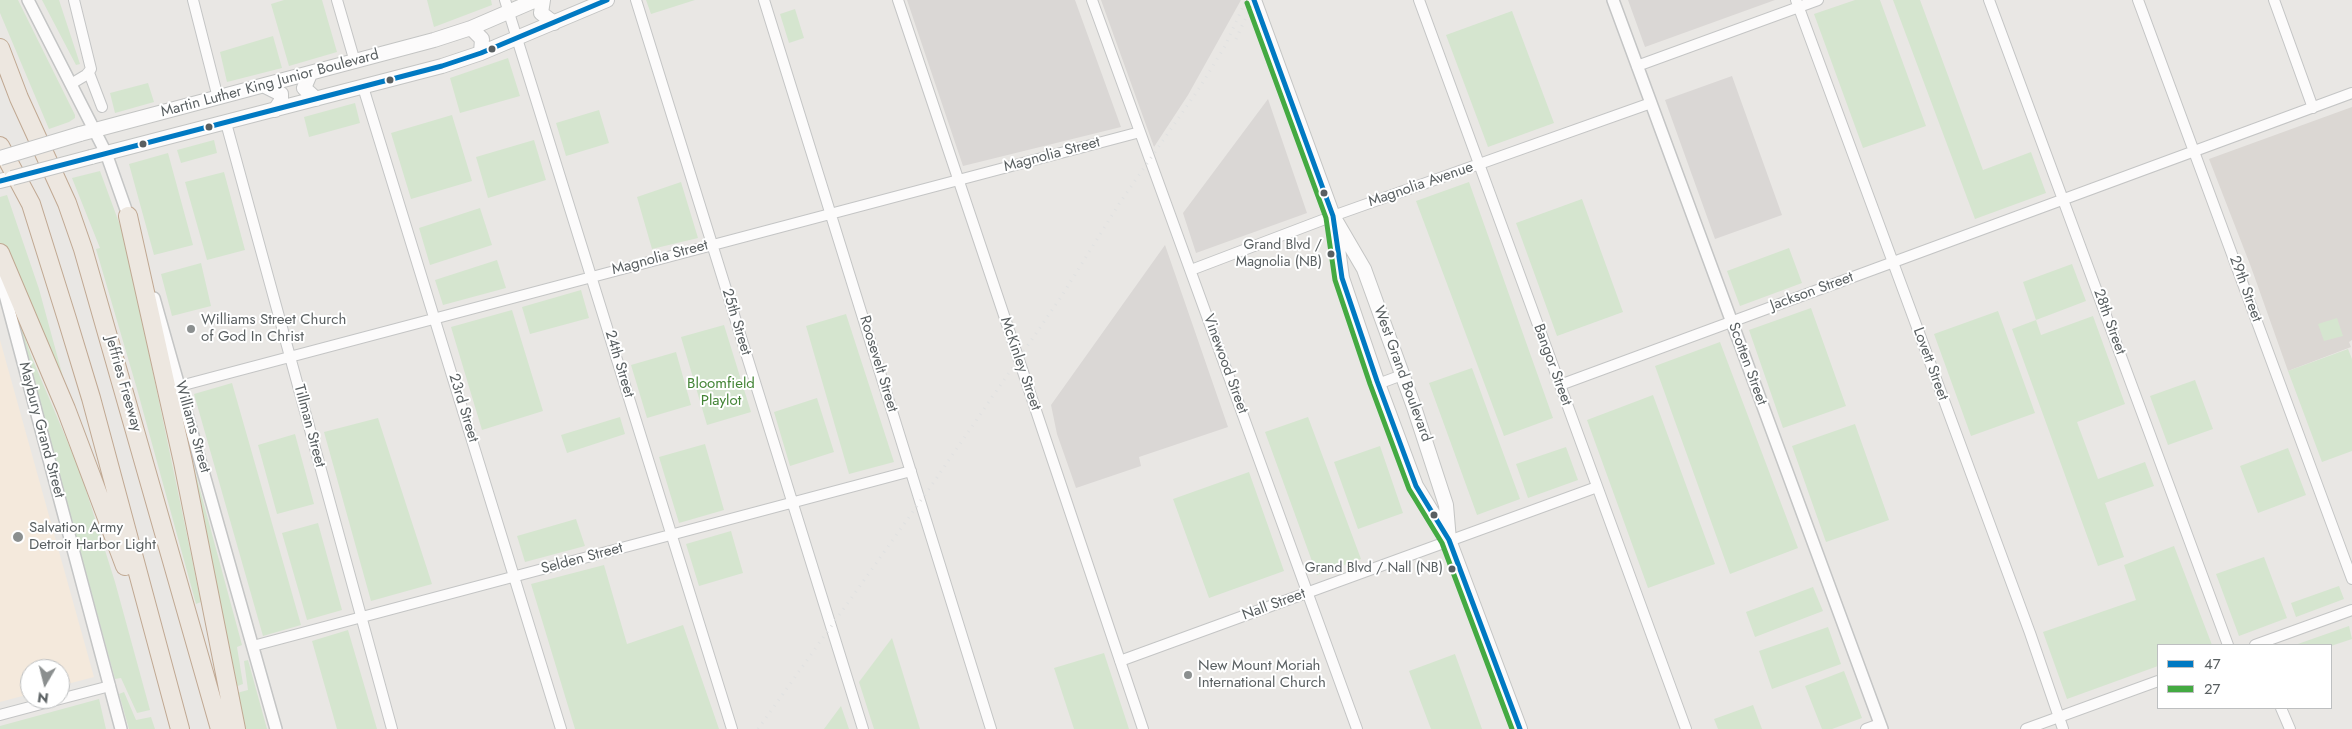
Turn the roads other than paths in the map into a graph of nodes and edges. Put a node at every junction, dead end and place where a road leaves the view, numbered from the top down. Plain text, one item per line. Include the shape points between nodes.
1 (28, 0) edge
2 (74, 0) edge
3 (193, 0) edge
4 (337, 0) edge
5 (536, 0) edge
6 (543, 0) edge
7 (606, 0) edge
8 (636, 0) edge
9 (764, 0) edge
10 (898, 0) edge
11 (1092, 0) edge
12 (1254, 0) edge
13 (1420, 0) edge
14 (1613, 0) edge
15 (1818, 0) edge
16 (1989, 0) edge
17 (2138, 0) edge
18 (2274, 0) edge
19 (1797, 4) edge
20 (507, 6) edge
21 (554, 23) junction
22 (471, 28) junction
23 (517, 38) junction
24 (0, 48) edge
25 (481, 53) junction
26 (0, 58) edge
27 (355, 62) junction
28 (1637, 66) junction
29 (89, 73) junction
30 (310, 74) junction
31 (71, 84) junction
32 (265, 86) junction
33 (362, 87) junction
34 (2352, 93) edge
35 (19, 98) junction
36 (218, 98) junction
37 (316, 100) junction
38 (1651, 102) junction
39 (102, 107) dead end
40 (2313, 108) junction
41 (275, 110) junction
42 (136, 119) junction
43 (226, 123) junction
44 (94, 130) junction
45 (1140, 132) junction
46 (143, 144) junction
47 (0, 146) edge
48 (2194, 151) junction
49 (106, 153) junction
50 (0, 158) edge
51 (1479, 165) junction
52 (958, 180) junction
53 (0, 181) edge
54 (2064, 199) junction
55 (831, 213) junction
56 (128, 216) junction
57 (1334, 216) junction
58 (712, 244) junction
59 (0, 253) edge
60 (1893, 262) junction
61 (1191, 270) junction
62 (0, 276) edge
63 (591, 276) junction
64 (435, 318) junction
65 (1731, 321) junction
66 (290, 356) junction
67 (1402, 374) junction
68 (1378, 384) junction
69 (1560, 385) junction
70 (180, 386) junction
71 (911, 471) junction
72 (1597, 487) junction
73 (792, 502) junction
74 (672, 534) junction
75 (1449, 540) junction
76 (514, 576) junction
77 (2352, 579) edge
78 (1308, 593) junction
79 (2352, 610) edge
80 (361, 618) junction
81 (2228, 644) edge
82 (2260, 644) edge
83 (253, 646) junction
84 (158, 652) junction
85 (1120, 661) junction
86 (2157, 681) edge
87 (110, 686) junction
88 (70, 696) edge
89 (22, 709) edge
90 (2281, 709) edge
91 (0, 715) edge
92 (2059, 717) junction
93 (1881, 727) edge
94 (122, 729) edge
95 (180, 729) edge
96 (220, 729) edge
97 (236, 729) edge
98 (276, 729) edge
99 (392, 729) edge
100 (561, 729) edge
101 (732, 729) edge
102 (863, 729) edge
103 (991, 729) edge
104 (1143, 729) edge
105 (1357, 729) edge
106 (1520, 729) edge
107 (1686, 729) edge
108 (1866, 729) edge
109 (2026, 729) edge
110 (2063, 729) edge
111 (2290, 729) edge

1 - 31 street, Williams Street
2 - 29 street via 90,64
3 - 36 street
4 - 27 street
5 - 20 main road, Martin Luther King Junior Boulevard
6 - 21 main road via 541,13
7 - 21 main road, Martin Luther King Junior Boulevard
8 - 58 street, 25th Street
9 - 55 street, Roosevelt Street
10 - 52 street, McKinley Street
11 - 45 street, Vinewood Street
12 - 57 main road, West Grand Boulevard
13 - 51 street, Bangor Street
14 - 28 street, Scotten Street
15 - 19 street
16 - 54 street, 28th Street
17 - 48 street, 29th Street
18 - 40 street
19 - 28 street
19 - 60 street, Lovett Street
20 - 22 main road, Martin Luther King Junior Boulevard
20 - 23 street, 24th Street
21 - 23 main road, Martin Luther King Junior Boulevard
22 - 25 main road via 482,39
22 - 27 main road, Martin Luther King Junior Boulevard
23 - 25 main road, Martin Luther King Junior Boulevard
23 - 63 street, 24th Street
24 - 35 highway, Jeffries Freeway
25 - 33 main road, Martin Luther King Junior Boulevard
26 - 35 highway
27 - 30 main road, Martin Luther King Junior Boulevard
28 - 38 street, Scotten Street
29 - 31 street
29 - 39 street
30 - 32 main road, Martin Luther King Junior Boulevard
30 - 37 main road via 304,88
31 - 44 street, Williams Street
32 - 36 main road, Martin Luther King Junior Boulevard
32 - 41 main road via 281,94
33 - 37 main road, Martin Luther King Junior Boulevard
33 - 64 street, 23rd Street
34 - 40 street, Jackson Street
35 - 96 highway, Jeffries Freeway via 67,203 83,249
36 - 42 main road, Martin Luther King Junior Boulevard
37 - 41 main road, Martin Luther King Junior Boulevard
38 - 51 street, Magnolia Avenue
38 - 65 street, Scotten Street
40 - 48 street, Jackson Street
41 - 43 main road, Martin Luther King Junior Boulevard
42 - 44 main road, Martin Luther King Junior Boulevard
42 - 46 main road via 130,135
43 - 46 main road, Martin Luther King Junior Boulevard
43 - 66 street, Tillman Street
44 - 49 street, Williams Street
44 - 50 main road, Martin Luther King Junior Boulevard, bridge
45 - 52 street, Magnolia Street
45 - 61 street, Vinewood Street
46 - 49 main road, Martin Luther King Junior Boulevard
47 - 84 highway via 31,204 67,319
48 - 54 street, Jackson Street
48 - 77 street, 29th Street
49 - 53 main road, Martin Luther King Junior Boulevard, bridge
49 - 56 street, Williams Street
51 - 57 street, Magnolia Avenue
51 - 69 street, Bangor Street
52 - 55 street, Magnolia Street
52 - 85 street, McKinley Street
54 - 60 street, Jackson Street
54 - 81 street, 28th Street
55 - 58 street, Magnolia Street
55 - 71 street, Roosevelt Street
56 - 70 street, Williams Street
56 - 97 highway via 183,462
57 - 61 street, Magnolia Avenue
57 - 67 main road, West Grand Boulevard via 1364,269
57 - 68 main road, West Grand Boulevard via 1342,278
58 - 63 street, Magnolia Street
58 - 73 street, 25th Street
59 - 84 highway via 66,409
60 - 65 street, Jackson Street
60 - 92 street, Lovett Street
61 - 78 street, Vinewood Street
62 - 87 street, Maybury Grand Street
63 - 64 street, Magnolia Street
63 - 74 street, 24th Street
64 - 66 street, Magnolia Street
64 - 76 street, 23rd Street
65 - 69 street, Jackson Street
65 - 93 street, Scotten Street
66 - 70 street, Magnolia Street
66 - 80 street, Tillman Street
67 - 68 street
67 - 75 main road, West Grand Boulevard via 1446,505
68 - 75 main road, West Grand Boulevard via 1416,486
69 - 72 street, Bangor Street
70 - 83 street, Williams Street
71 - 73 street, Selden Street
71 - 103 street, Roosevelt Street
72 - 75 street, Nall Street
72 - 107 street, Bangor Street
73 - 74 street, Selden Street
73 - 102 street, 25th Street
74 - 76 street, Selden Street
74 - 101 street, 24th Street
75 - 78 street, Nall Street
75 - 106 main road, West Grand Boulevard
76 - 80 street, Selden Street
76 - 100 street, 23rd Street
78 - 85 street, Nall Street
78 - 105 street, Vinewood Street
79 - 82 street
80 - 83 street, Selden Street
80 - 99 street, Tillman Street
83 - 98 street, Williams Street
84 - 95 highway
85 - 104 street, McKinley Street
86 - 92 street
87 - 88 street
87 - 94 street, Maybury Grand Street
89 - 91 street
90 - 111 street
92 - 109 street
92 - 110 street, Lovett Street
93 - 108 street

